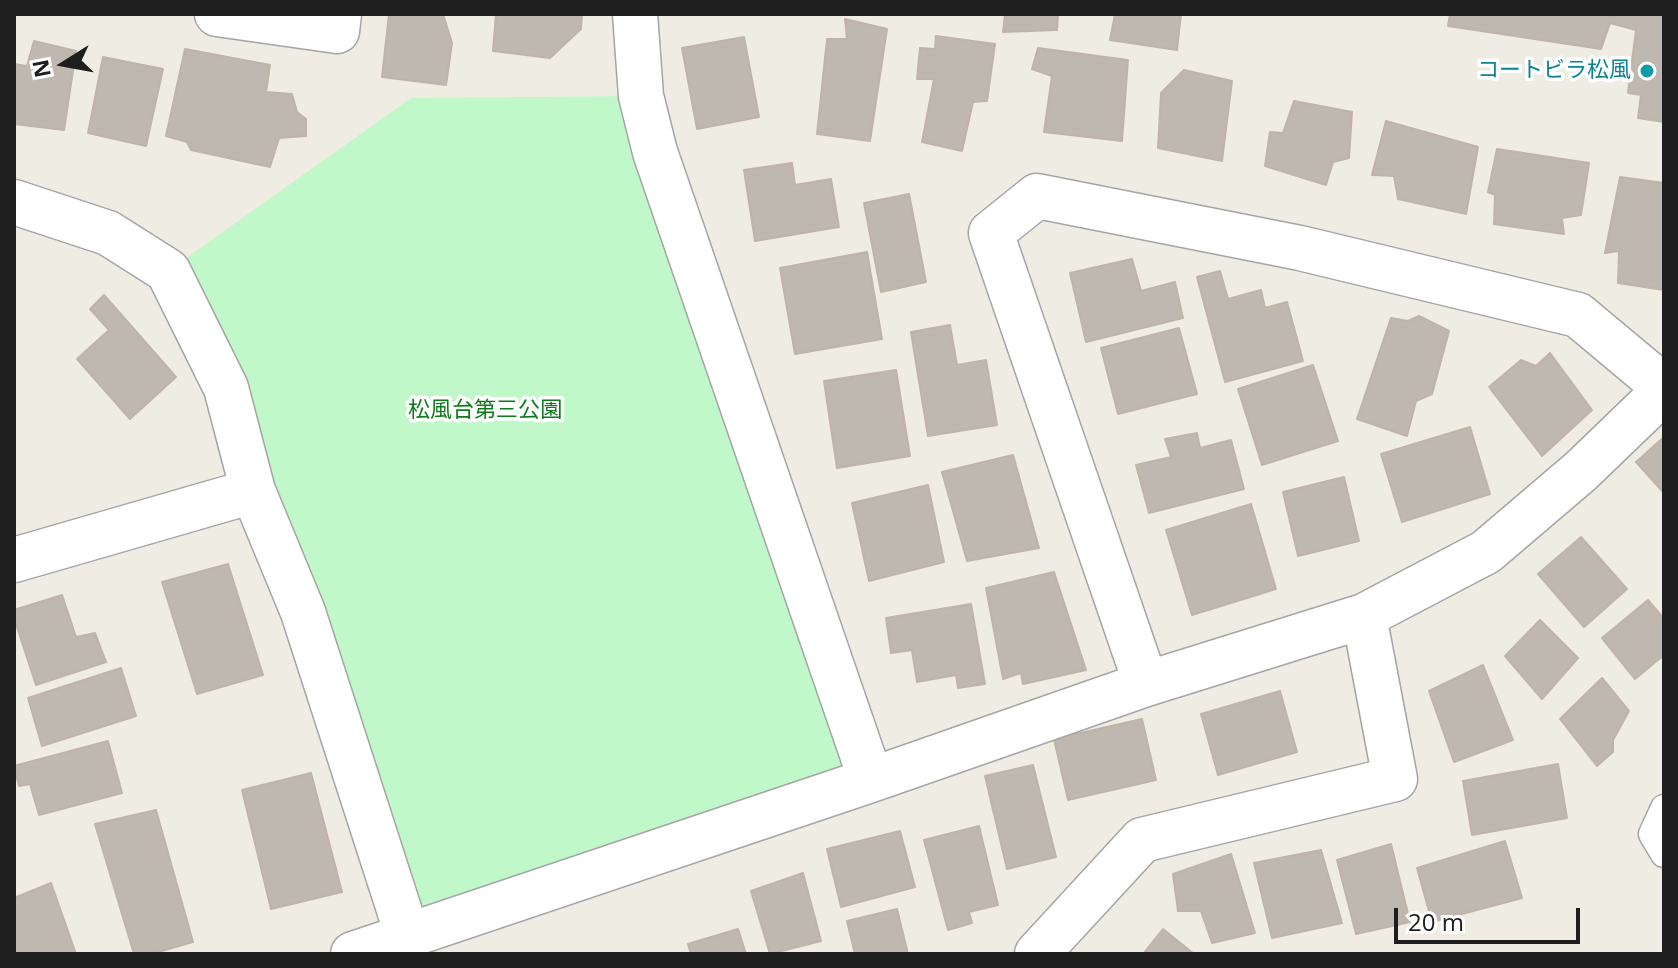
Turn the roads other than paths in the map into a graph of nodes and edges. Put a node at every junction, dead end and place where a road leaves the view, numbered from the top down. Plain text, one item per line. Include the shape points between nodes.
1 (217, 14) edge
2 (339, 14) edge
3 (635, 14) edge
4 (14, 202) edge
5 (1664, 389) edge
6 (253, 491) junction
7 (14, 560) edge
8 (1364, 616) junction
9 (1146, 684) junction
10 (871, 780) junction
11 (1664, 808) edge
12 (1664, 854) edge
13 (407, 934) junction
14 (353, 954) edge
15 (1037, 954) edge

1 - 2 street via 337,31
3 - 10 street via 641,96 655,152
4 - 6 street via 108,233 168,271 226,388
5 - 8 street via 1581,471 1486,552
5 - 9 street via 1578,315 1300,248 1037,196 991,233
6 - 7 street
6 - 13 street via 303,612
8 - 9 street
8 - 15 street via 1395,779 1142,840
9 - 10 street
10 - 13 street
11 - 12 lane via 1652,834
13 - 14 street

